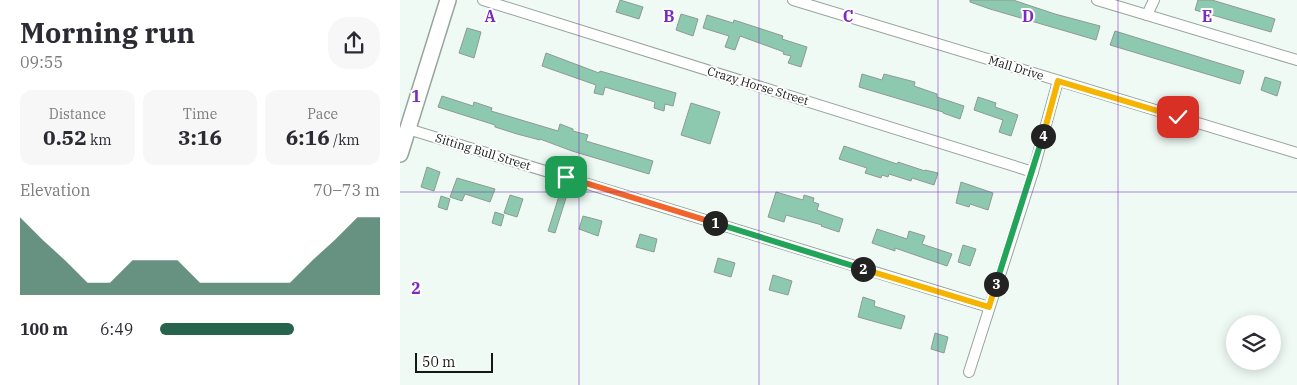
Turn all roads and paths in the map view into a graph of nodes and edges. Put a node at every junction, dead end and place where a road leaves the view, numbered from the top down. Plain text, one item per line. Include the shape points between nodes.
1 (448, 0) edge
2 (483, 0) edge
3 (793, 0) edge
4 (1097, 0) edge
5 (1154, 0) edge
6 (1147, 15) junction
7 (1297, 60) edge
8 (1058, 81) junction
9 (408, 128) junction
10 (1297, 153) edge
11 (400, 154) edge
12 (1033, 172) junction
13 (989, 307) junction
14 (969, 372) dead end

1 - 9 main road
2 - 12 street, Crazy Horse Street
3 - 8 street, Mall Drive
4 - 6 street
5 - 6 street
6 - 7 street
8 - 10 street, Mall Drive
8 - 12 street
9 - 11 main road
9 - 13 street, Sitting Bull Street
12 - 13 street
13 - 14 street

